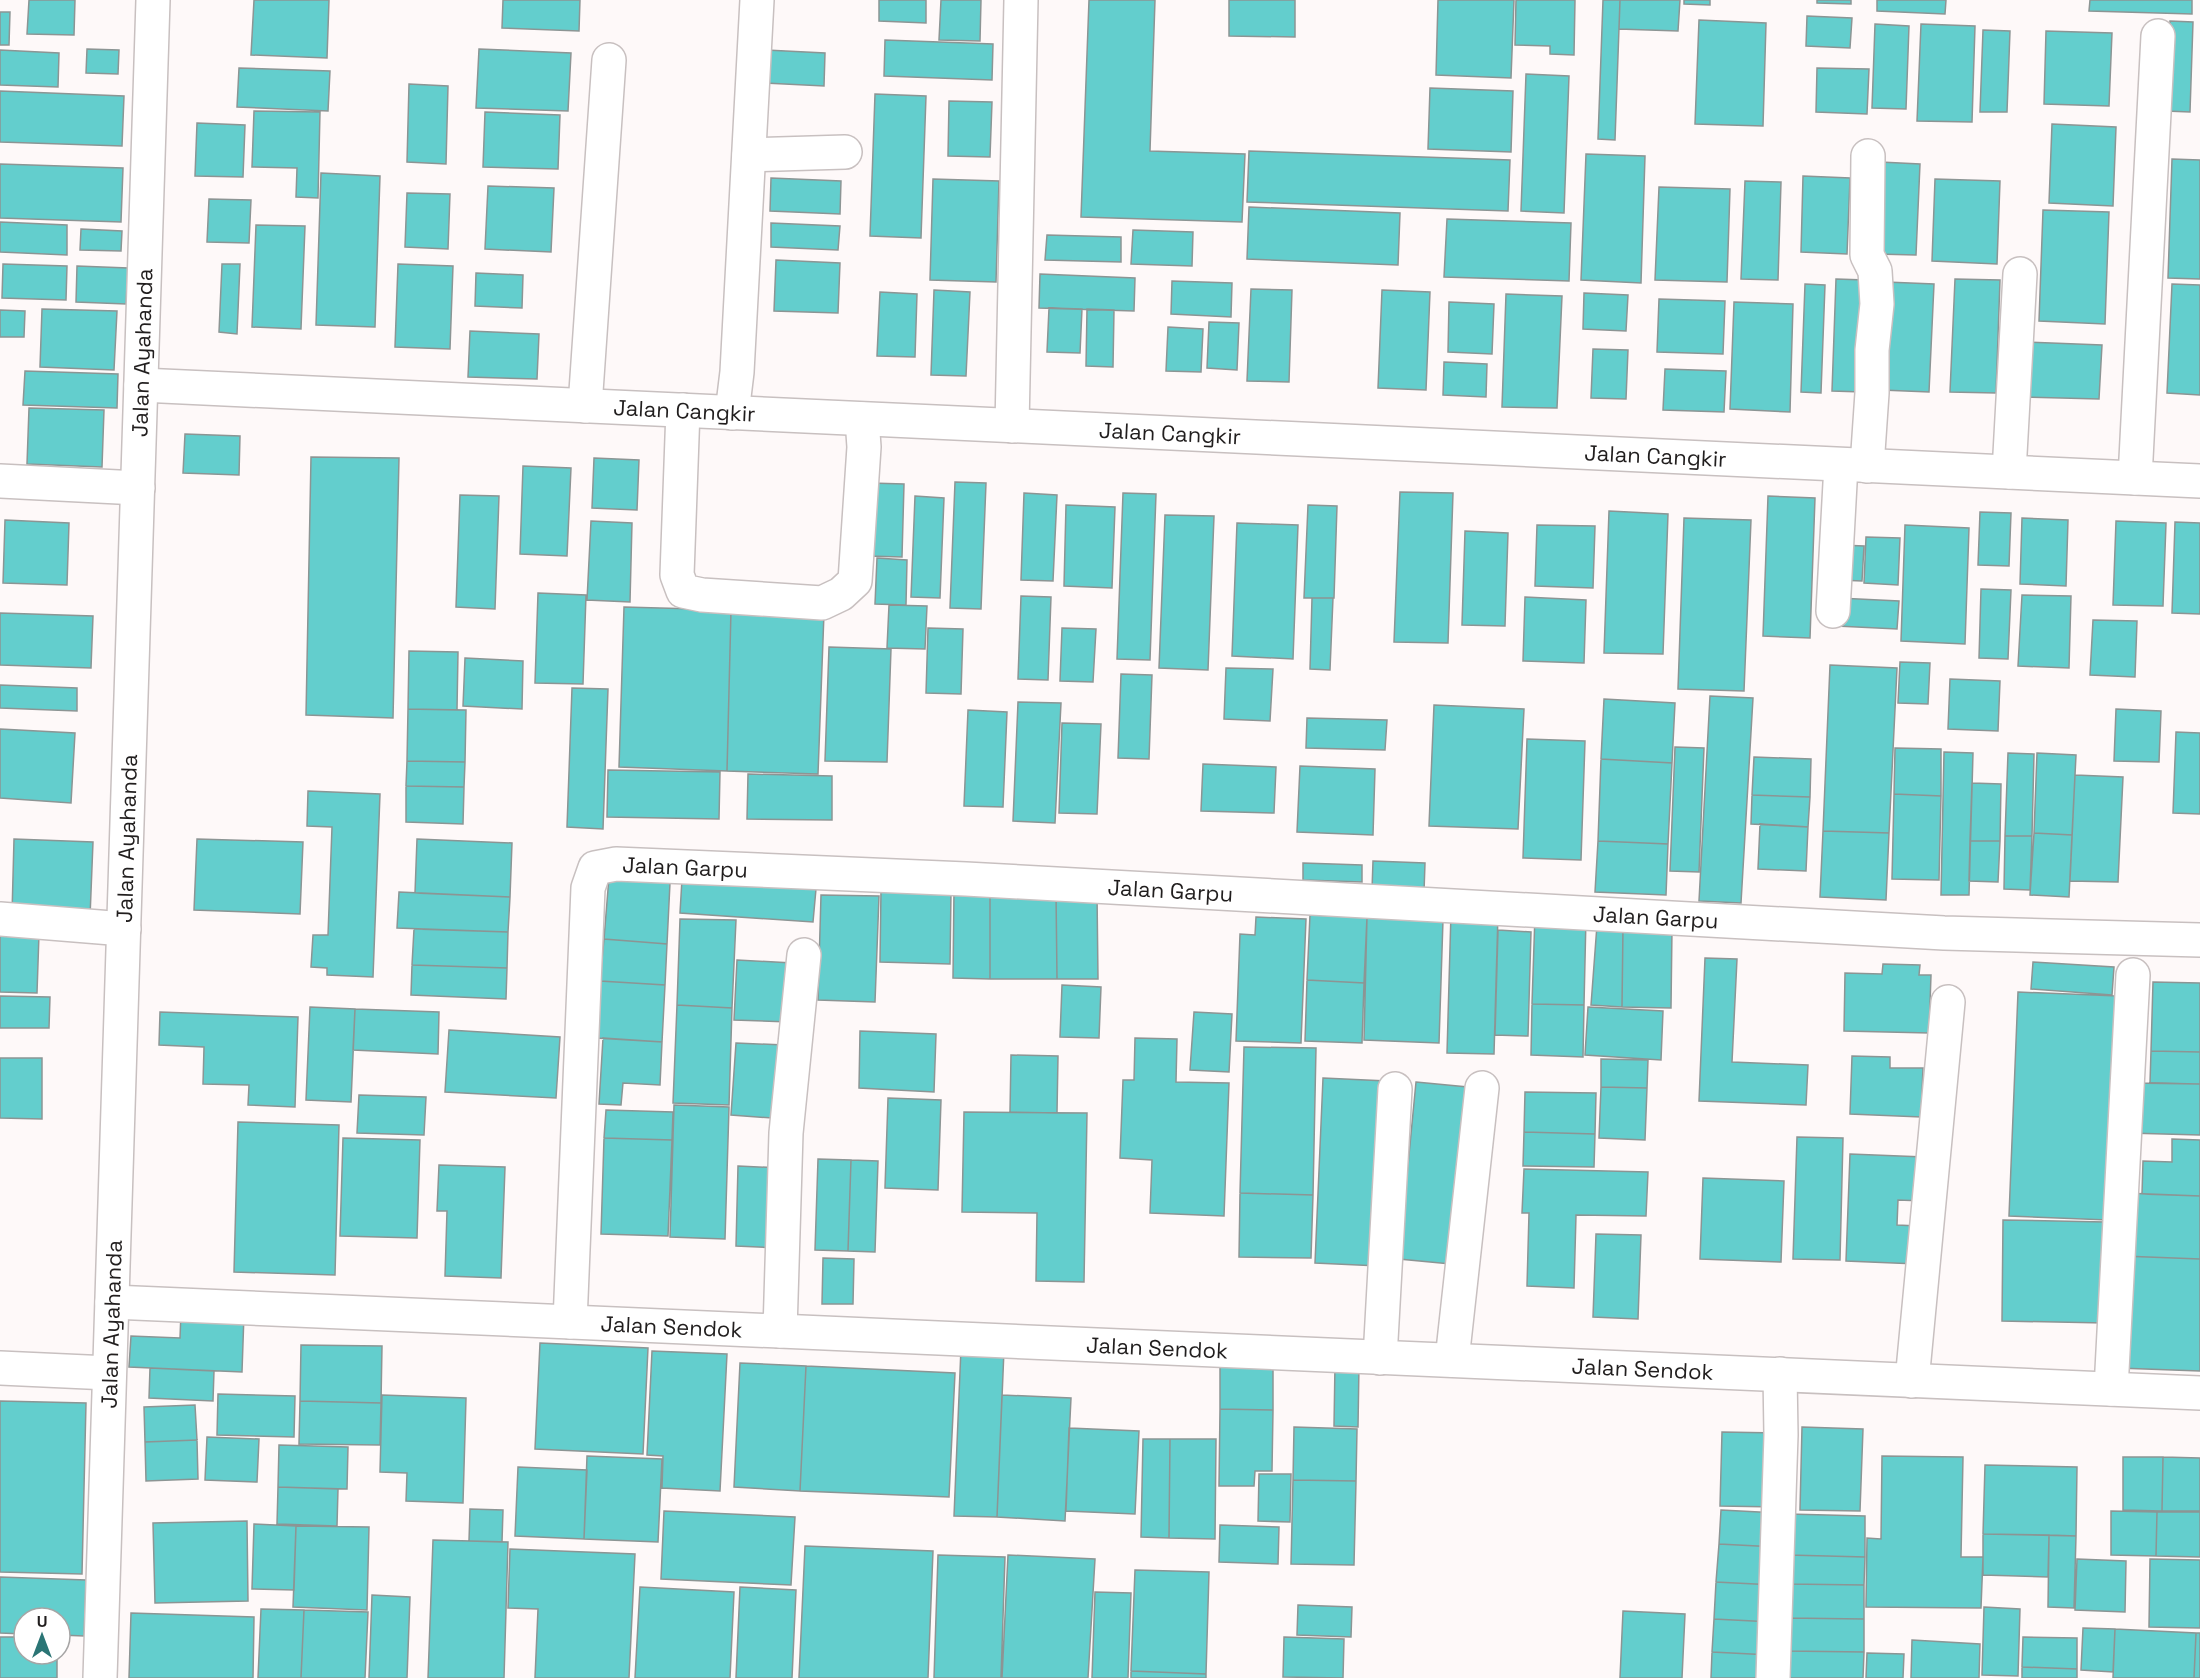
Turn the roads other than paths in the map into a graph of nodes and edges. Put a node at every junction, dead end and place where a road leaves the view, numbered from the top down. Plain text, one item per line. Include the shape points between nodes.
1 (153, 0) edge
2 (757, 0) edge
3 (1021, 0) edge
4 (2158, 36) dead end
5 (609, 60) dead end
6 (845, 152) dead end
7 (749, 155) junction
8 (1868, 156) dead end
9 (2020, 274) dead end
10 (141, 385) junction
11 (585, 406) junction
12 (683, 410) junction
13 (732, 413) junction
14 (862, 419) junction
15 (1012, 426) junction
16 (1854, 465) junction
17 (2009, 472) junction
18 (2135, 478) junction
19 (0, 481) edge
20 (2200, 482) edge
21 (138, 488) junction
22 (1833, 611) dead end
23 (0, 919) edge
24 (124, 929) junction
25 (2200, 940) edge
26 (804, 956) dead end
27 (2133, 975) dead end
28 (1948, 1002) dead end
29 (1482, 1088) dead end
30 (1395, 1089) dead end
31 (112, 1302) junction
32 (570, 1322) junction
33 (780, 1331) junction
34 (1380, 1358) junction
35 (1452, 1360) junction
36 (0, 1368) edge
37 (110, 1372) junction
38 (1780, 1374) junction
39 (1912, 1381) junction
40 (2111, 1389) junction
41 (2200, 1393) edge
42 (100, 1678) edge
43 (1773, 1678) edge

1 - 10 street, Jalan Ayahanda
2 - 7 street
3 - 15 street
4 - 18 street
5 - 11 street
6 - 7 street
7 - 13 street
8 - 16 street via 1867,255 1875,271 1877,304 1872,393
9 - 17 street
10 - 11 street, Jalan Cangkir
10 - 21 street, Jalan Ayahanda
11 - 12 street, Jalan Cangkir
12 - 13 street, Jalan Cangkir
12 - 14 street via 676,574 683,591 822,603 841,594 855,581 864,447
13 - 14 street, Jalan Cangkir
14 - 15 street, Jalan Cangkir
15 - 16 street, Jalan Cangkir
16 - 17 street, Jalan Cangkir
16 - 22 street
17 - 18 street, Jalan Cangkir
18 - 20 street, Jalan Cangkir
19 - 21 street
21 - 24 street, Jalan Ayahanda
23 - 24 street
24 - 31 street, Jalan Ayahanda
25 - 32 street, Jalan Garpu via 1944,933 955,879 616,864 595,868 588,888
26 - 33 street via 786,1133
27 - 40 street
28 - 39 street
29 - 35 street
30 - 34 street
31 - 32 street, Jalan Sendok
31 - 37 street, Jalan Ayahanda
32 - 33 street, Jalan Sendok
33 - 34 street, Jalan Sendok
34 - 35 street, Jalan Sendok
35 - 38 street, Jalan Sendok
36 - 37 street
37 - 42 street, Jalan Ayahanda
38 - 39 street, Jalan Sendok
38 - 43 street
39 - 40 street, Jalan Sendok
40 - 41 street, Jalan Sendok

